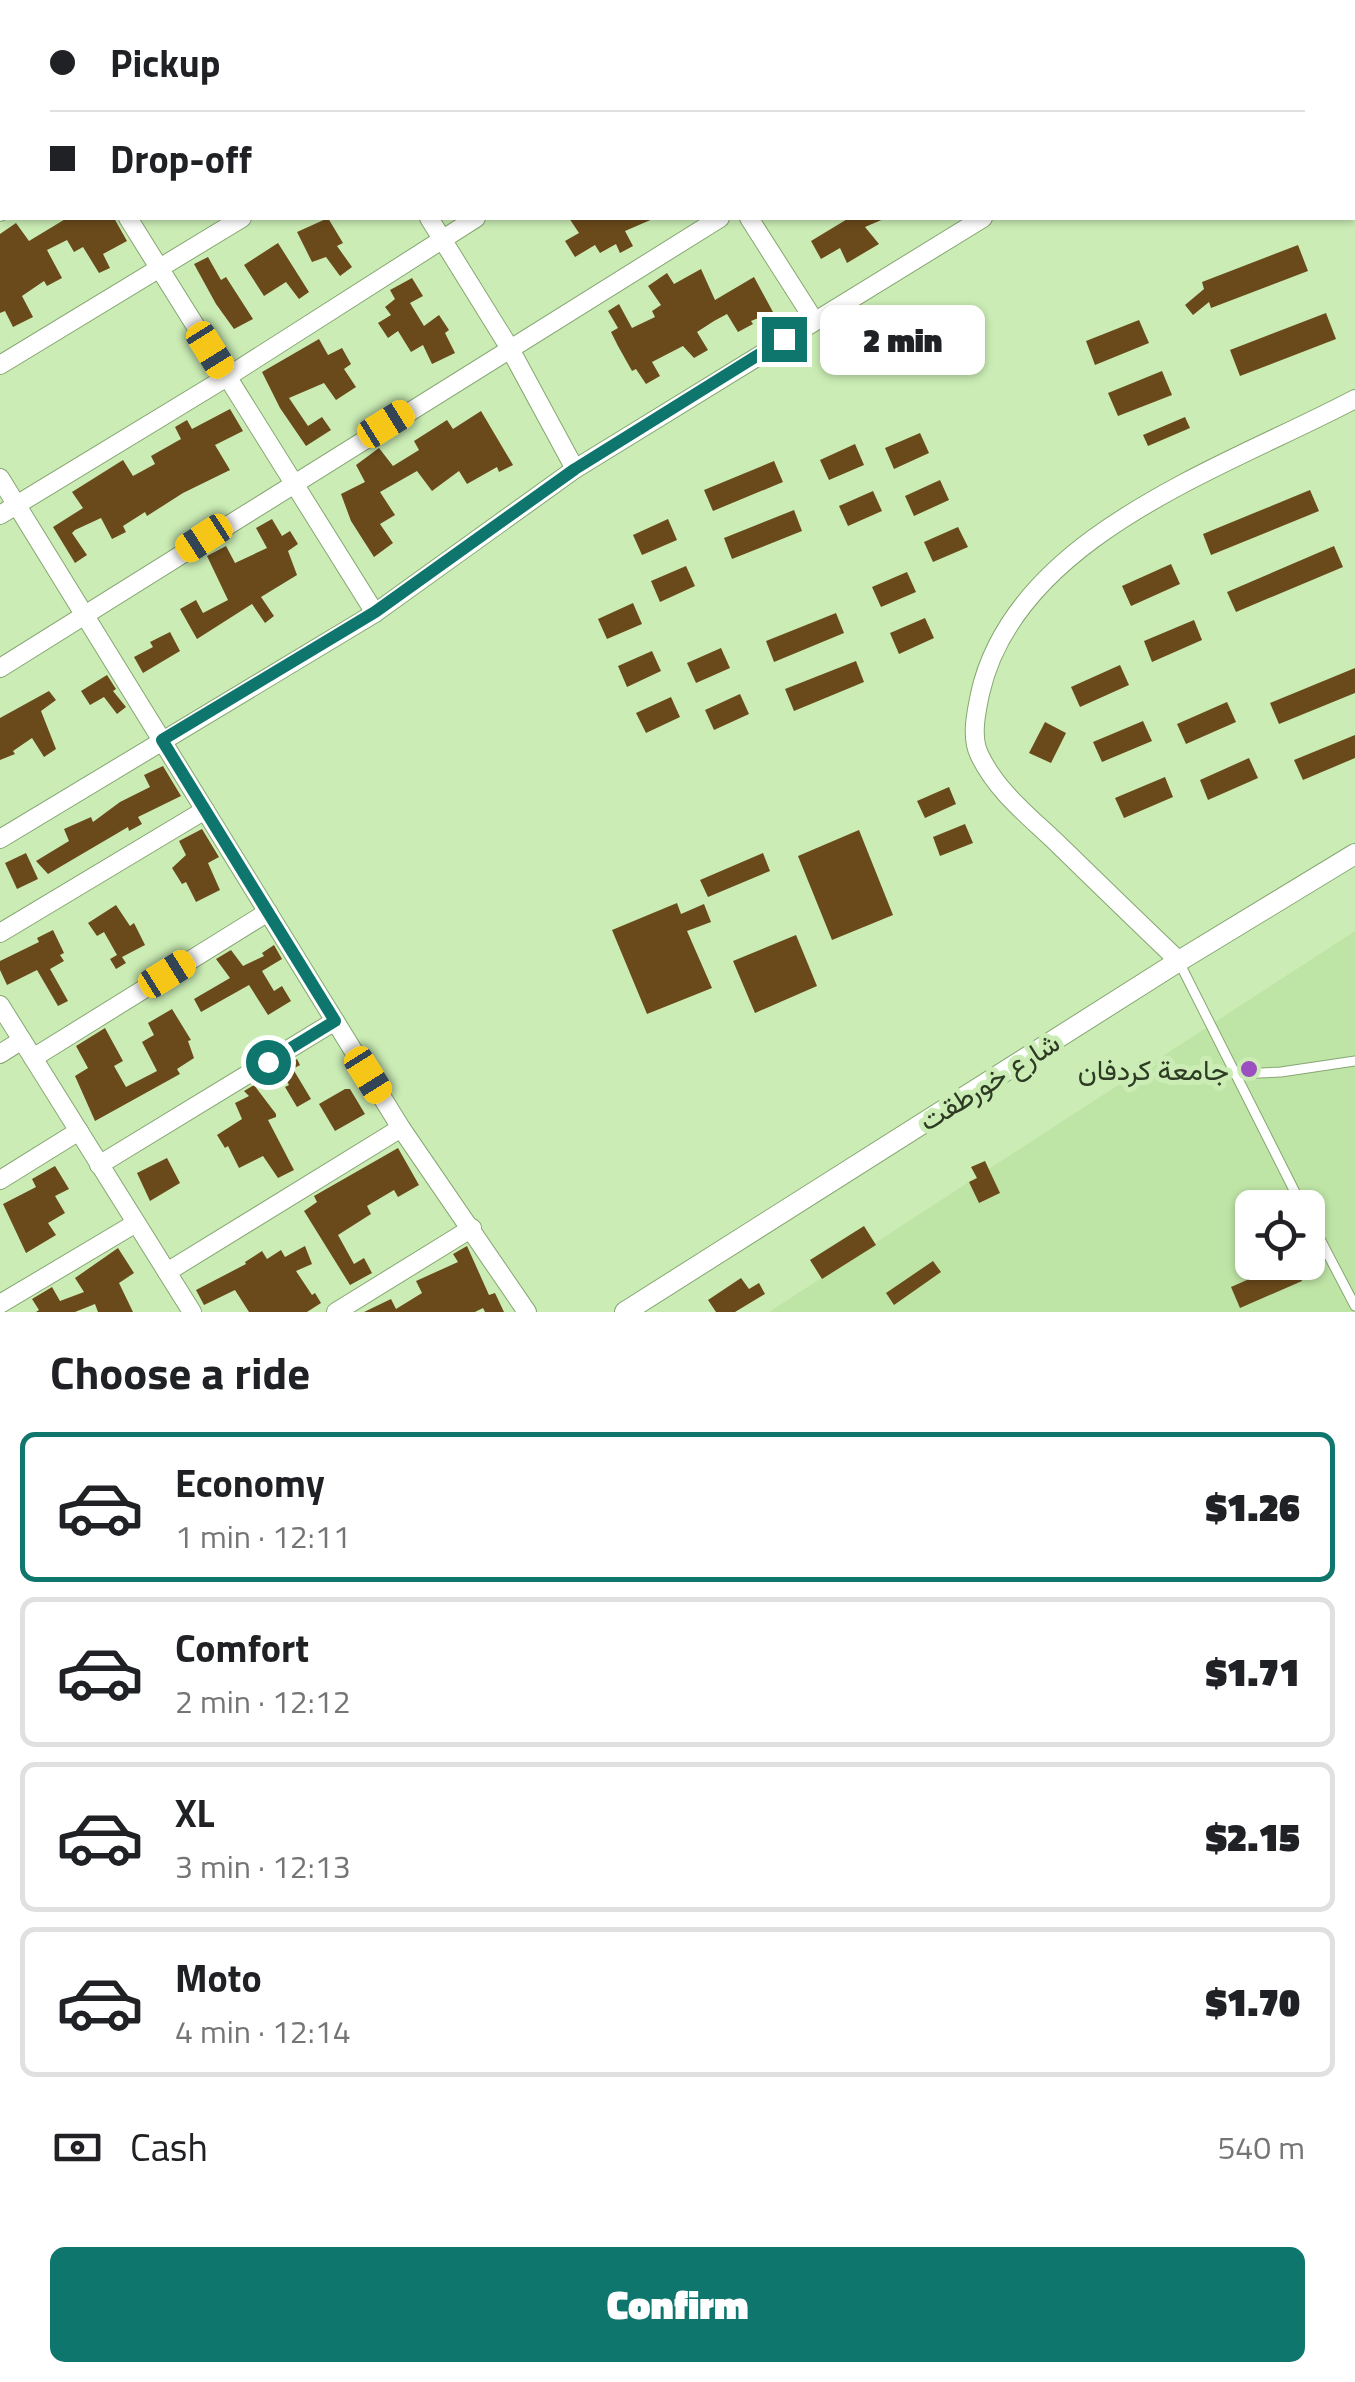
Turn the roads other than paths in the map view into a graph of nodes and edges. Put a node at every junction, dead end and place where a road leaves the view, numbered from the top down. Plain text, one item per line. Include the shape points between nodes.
1 (129, 220) edge
2 (239, 220) edge
3 (430, 220) edge
4 (473, 220) edge
5 (717, 220) edge
6 (750, 220) edge
7 (979, 220) edge
8 (441, 240) junction
9 (159, 268) junction
10 (814, 320) junction
11 (509, 347) junction
12 (0, 366) edge
13 (228, 377) junction
14 (1355, 399) edge
15 (575, 469) junction
16 (0, 478) edge
17 (294, 482) junction
18 (17, 505) junction
19 (0, 515) edge
20 (375, 612) junction
21 (85, 614) junction
22 (0, 668) edge
23 (162, 740) junction
24 (205, 810) junction
25 (0, 838) edge
26 (1355, 854) edge
27 (268, 912) junction
28 (0, 933) edge
29 (1179, 961) junction
30 (0, 1005) edge
31 (335, 1021) junction
32 (22, 1040) junction
33 (0, 1054) edge
34 (33, 1058) junction
35 (1355, 1061) edge
36 (1235, 1074) junction
37 (401, 1128) junction
38 (79, 1132) junction
39 (99, 1165) junction
40 (0, 1180) edge
41 (1294, 1190) edge
42 (136, 1223) junction
43 (472, 1228) junction
44 (1325, 1249) edge
45 (167, 1272) junction
46 (0, 1304) edge
47 (1355, 1306) edge
48 (191, 1312) edge
49 (336, 1312) edge
50 (527, 1312) edge
51 (625, 1312) edge

1 - 9 street
2 - 9 street
3 - 8 street
4 - 8 street
5 - 11 street
6 - 10 street
7 - 10 street
8 - 11 street
8 - 13 street
9 - 12 street
9 - 13 street
10 - 15 street
11 - 15 street
11 - 17 street
13 - 17 street
13 - 18 street
14 - 29 street via 1148,503 1090,542 1039,586 1010,623 984,676 977,750 1000,788
15 - 20 street
16 - 18 street
17 - 20 street
17 - 21 street
18 - 19 street
18 - 21 street
20 - 23 street
21 - 22 street
21 - 23 street
23 - 24 street
23 - 25 street
24 - 27 street
24 - 28 street
26 - 29 street, شارع خورطقت
27 - 31 street
27 - 34 street
29 - 36 lane
29 - 51 street, شارع خورطقت
30 - 32 street
31 - 37 street
31 - 39 street
32 - 33 street
32 - 34 street
34 - 38 street
35 - 36 lane
36 - 41 lane
37 - 43 street
37 - 45 street
38 - 39 street
38 - 40 street
39 - 42 street
42 - 45 street
42 - 46 street
43 - 49 street
43 - 50 street
44 - 47 lane
45 - 48 street

